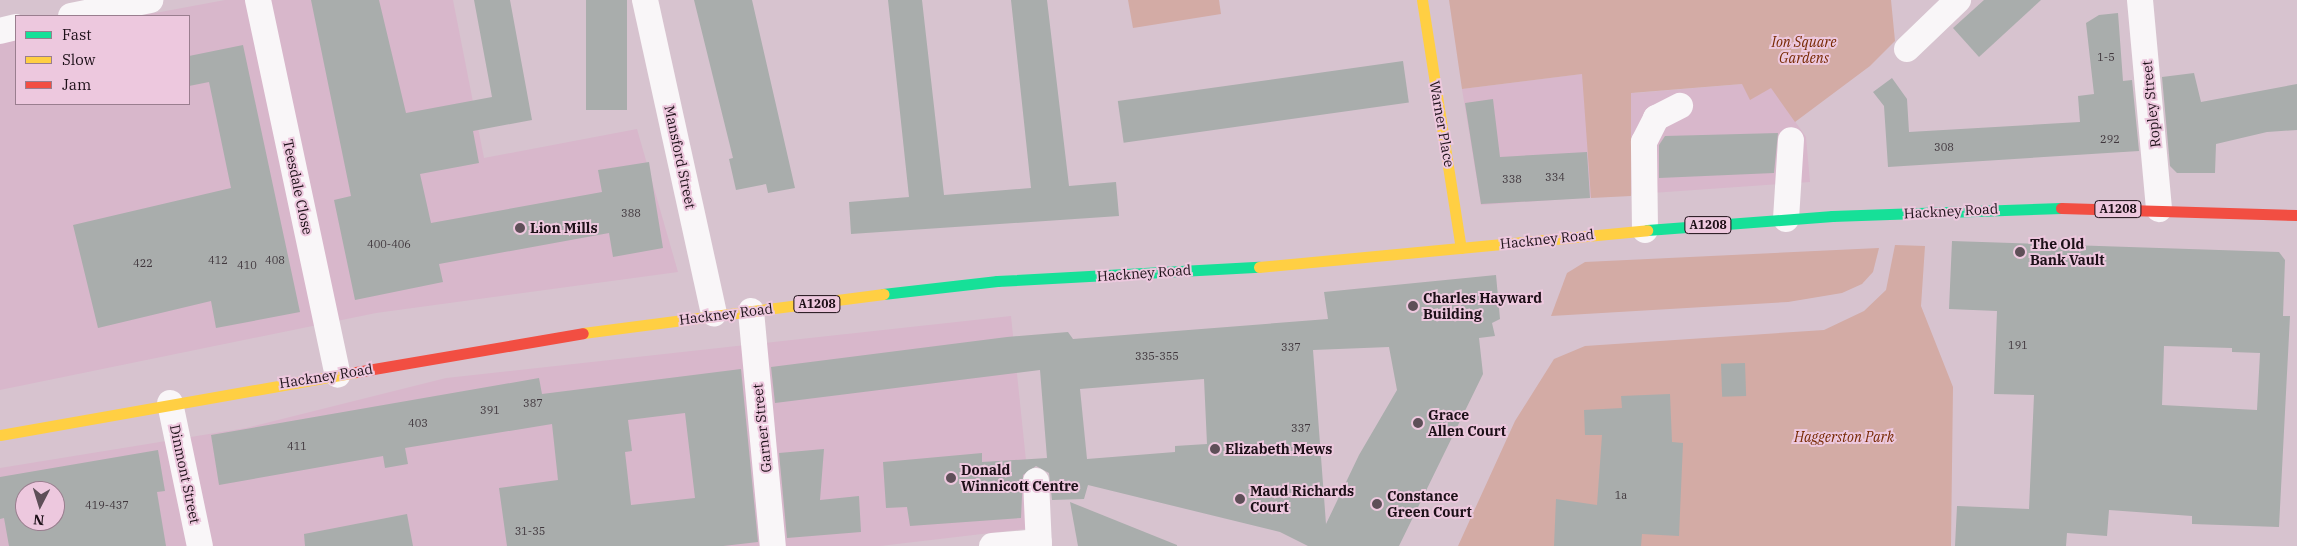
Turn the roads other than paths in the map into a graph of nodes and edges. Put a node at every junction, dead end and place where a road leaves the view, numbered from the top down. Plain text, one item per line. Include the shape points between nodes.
1 (150, 0) edge
2 (258, 0) edge
3 (645, 0) edge
4 (1422, 0) edge
5 (1958, 0) edge
6 (2140, 0) edge
7 (76, 15) edge
8 (15, 27) edge
9 (0, 31) edge
10 (1907, 48) dead end
11 (1680, 106) dead end
12 (1791, 140) dead end
13 (2159, 209) junction
14 (2297, 215) edge
15 (1786, 219) junction
16 (1645, 230) junction
17 (1461, 248) junction
18 (750, 311) junction
19 (714, 314) junction
20 (338, 375) junction
21 (170, 403) junction
22 (0, 435) edge
23 (1036, 481) dead end
24 (1039, 544) edge
25 (200, 546) edge
26 (773, 546) edge
27 (992, 546) edge

1 - 7 street
2 - 20 street, Teesdale Close
3 - 19 street, Mansford Street
4 - 17 main road, Warner Place
5 - 10 street
6 - 13 street, Ropley Street
8 - 9 street
11 - 16 street via 1656,118 1644,142
12 - 15 street
13 - 14 main road, Hackney Road / A1208
13 - 15 main road, Hackney Road / A1208 via 2004,208
15 - 16 main road, Hackney Road / A1208
16 - 17 main road, Hackney Road / A1208
17 - 18 main road, Hackney Road / A1208 via 1314,264 997,281
18 - 19 main road, Hackney Road / A1208
18 - 26 street, Garner Street
19 - 20 main road, Hackney Road / A1208 via 541,339
20 - 21 main road, Hackney Road / A1208
21 - 22 main road, Hackney Road / A1208
21 - 25 street, Dinmont Street
23 - 24 street
24 - 27 street

